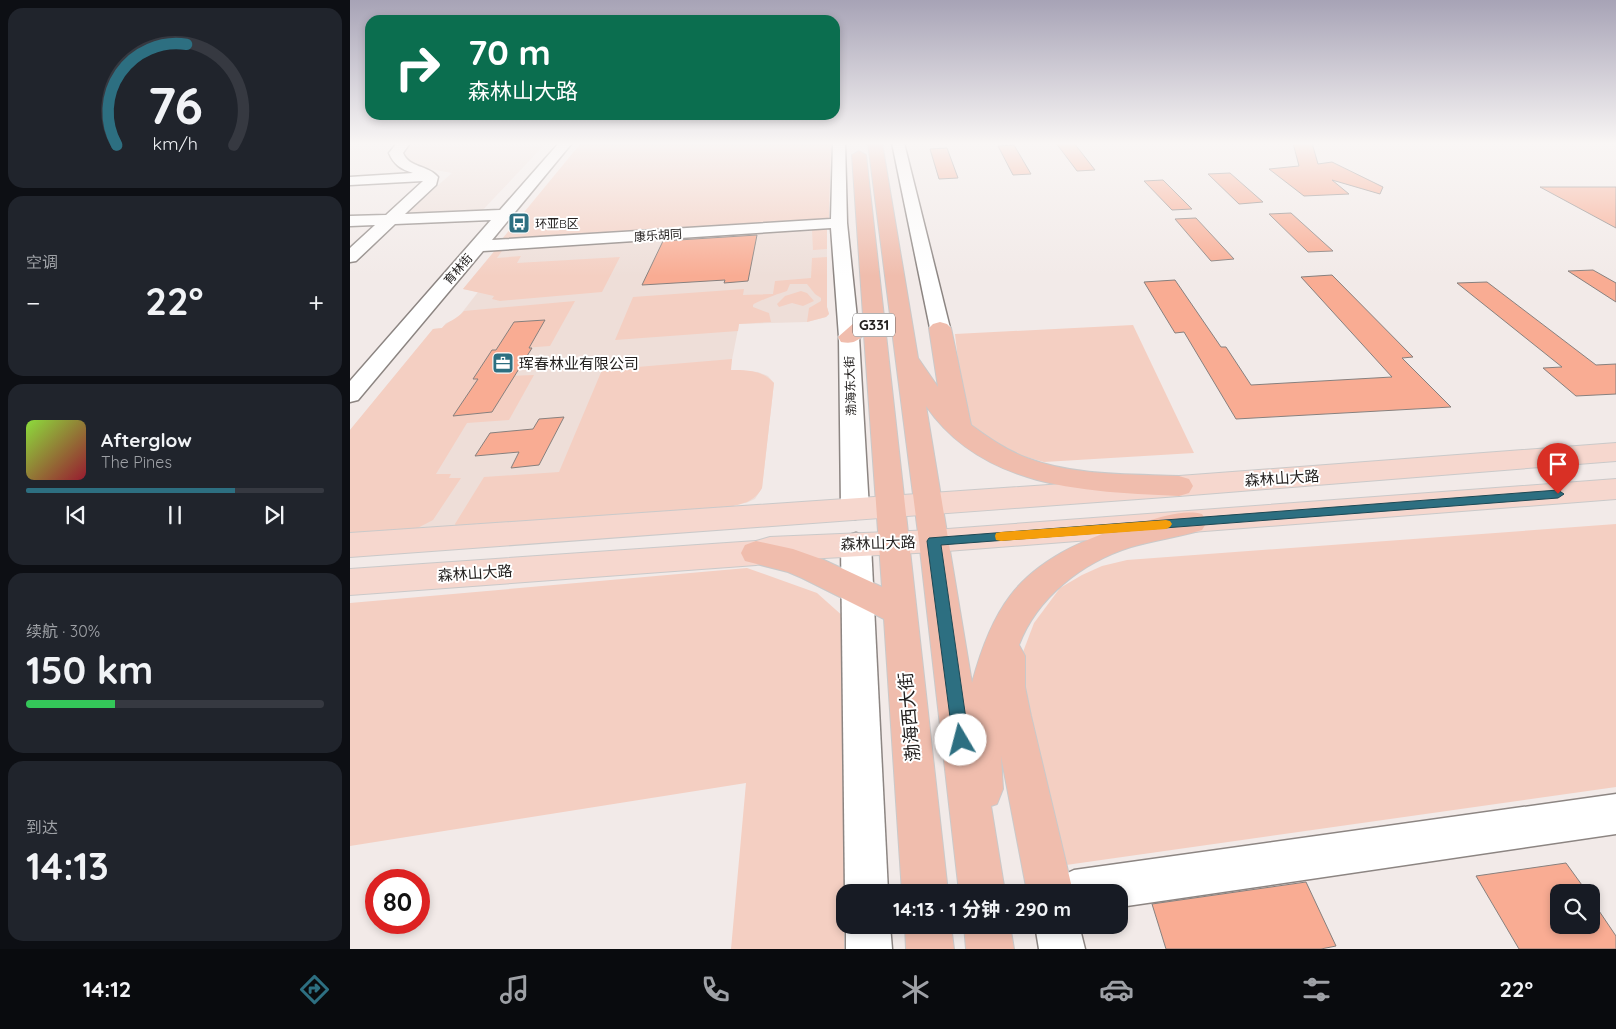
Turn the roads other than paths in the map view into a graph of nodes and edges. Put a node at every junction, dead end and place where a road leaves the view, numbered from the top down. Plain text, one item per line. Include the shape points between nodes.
1 (426, 187) edge
2 (528, 187) edge
3 (839, 187) edge
4 (862, 187) edge
5 (882, 187) edge
6 (908, 187) edge
7 (504, 215) junction
8 (392, 220) junction
9 (350, 222) edge
10 (839, 223) junction
11 (477, 246) junction
12 (350, 257) edge
13 (874, 317) junction
14 (940, 328) joint
15 (849, 337) junction
16 (906, 352) junction
17 (350, 395) edge
18 (957, 426) junction
19 (1616, 452) edge
20 (1178, 486) junction
21 (1616, 489) edge
22 (928, 504) junction
23 (763, 516) junction
24 (1192, 522) junction
25 (892, 524) junction
26 (855, 527) junction
27 (934, 541) junction
28 (350, 545) edge
29 (763, 551) junction
30 (350, 582) edge
31 (856, 590) junction
32 (900, 611) junction
33 (1007, 634) junction
34 (1616, 814) edge
35 (867, 884) edge
36 (924, 884) edge
37 (981, 884) edge
38 (987, 884) edge
39 (1048, 884) edge
40 (1128, 884) edge
41 (868, 934) edge
42 (929, 934) edge
43 (989, 934) edge
44 (1059, 934) edge
45 (869, 949) edge
46 (930, 949) edge
47 (990, 949) edge
48 (1062, 949) edge

1 - 8 street
2 - 7 street, 育林街
3 - 10 street, 渤海东大街
4 - 13 highway, 渤海东大街 / G331
5 - 16 highway, G331
6 - 14 street
7 - 8 street
7 - 11 street, 育林街
8 - 9 street
8 - 12 street
10 - 11 street, 康乐胡同
10 - 15 street, 渤海东大街
11 - 17 street, 育林街
13 - 15 highway
13 - 25 highway, 渤海东大街 / G331
14 - 18 highway
15 - 26 street, 渤海东大街
16 - 18 highway via 938,405
16 - 22 highway, G331
18 - 20 highway via 989,452 1024,467 1094,482
19 - 20 main road, 森林山大路
20 - 22 main road, 森林山大路
21 - 24 main road, 森林山大路
22 - 25 main road, 森林山大路
22 - 27 highway, G331
23 - 26 main road, 森林山大路
23 - 28 main road, 森林山大路
23 - 29 main road via 771,528
24 - 27 main road, 森林山大路
24 - 33 highway via 1120,540 1070,564 1049,577 1027,598
25 - 26 main road, 森林山大路
25 - 27 main road, 森林山大路
25 - 32 highway, 渤海西大街 / G331
26 - 29 main road, 森林山大路
26 - 31 street
27 - 37 highway, G331
29 - 30 main road, 森林山大路
29 - 31 highway
31 - 32 highway
31 - 35 street
32 - 36 highway, 渤海西大街 / G331
33 - 38 highway via 985,706 981,776
33 - 39 highway via 1010,706
34 - 40 street
41 - 45 street
42 - 46 highway
43 - 47 highway
44 - 48 street

